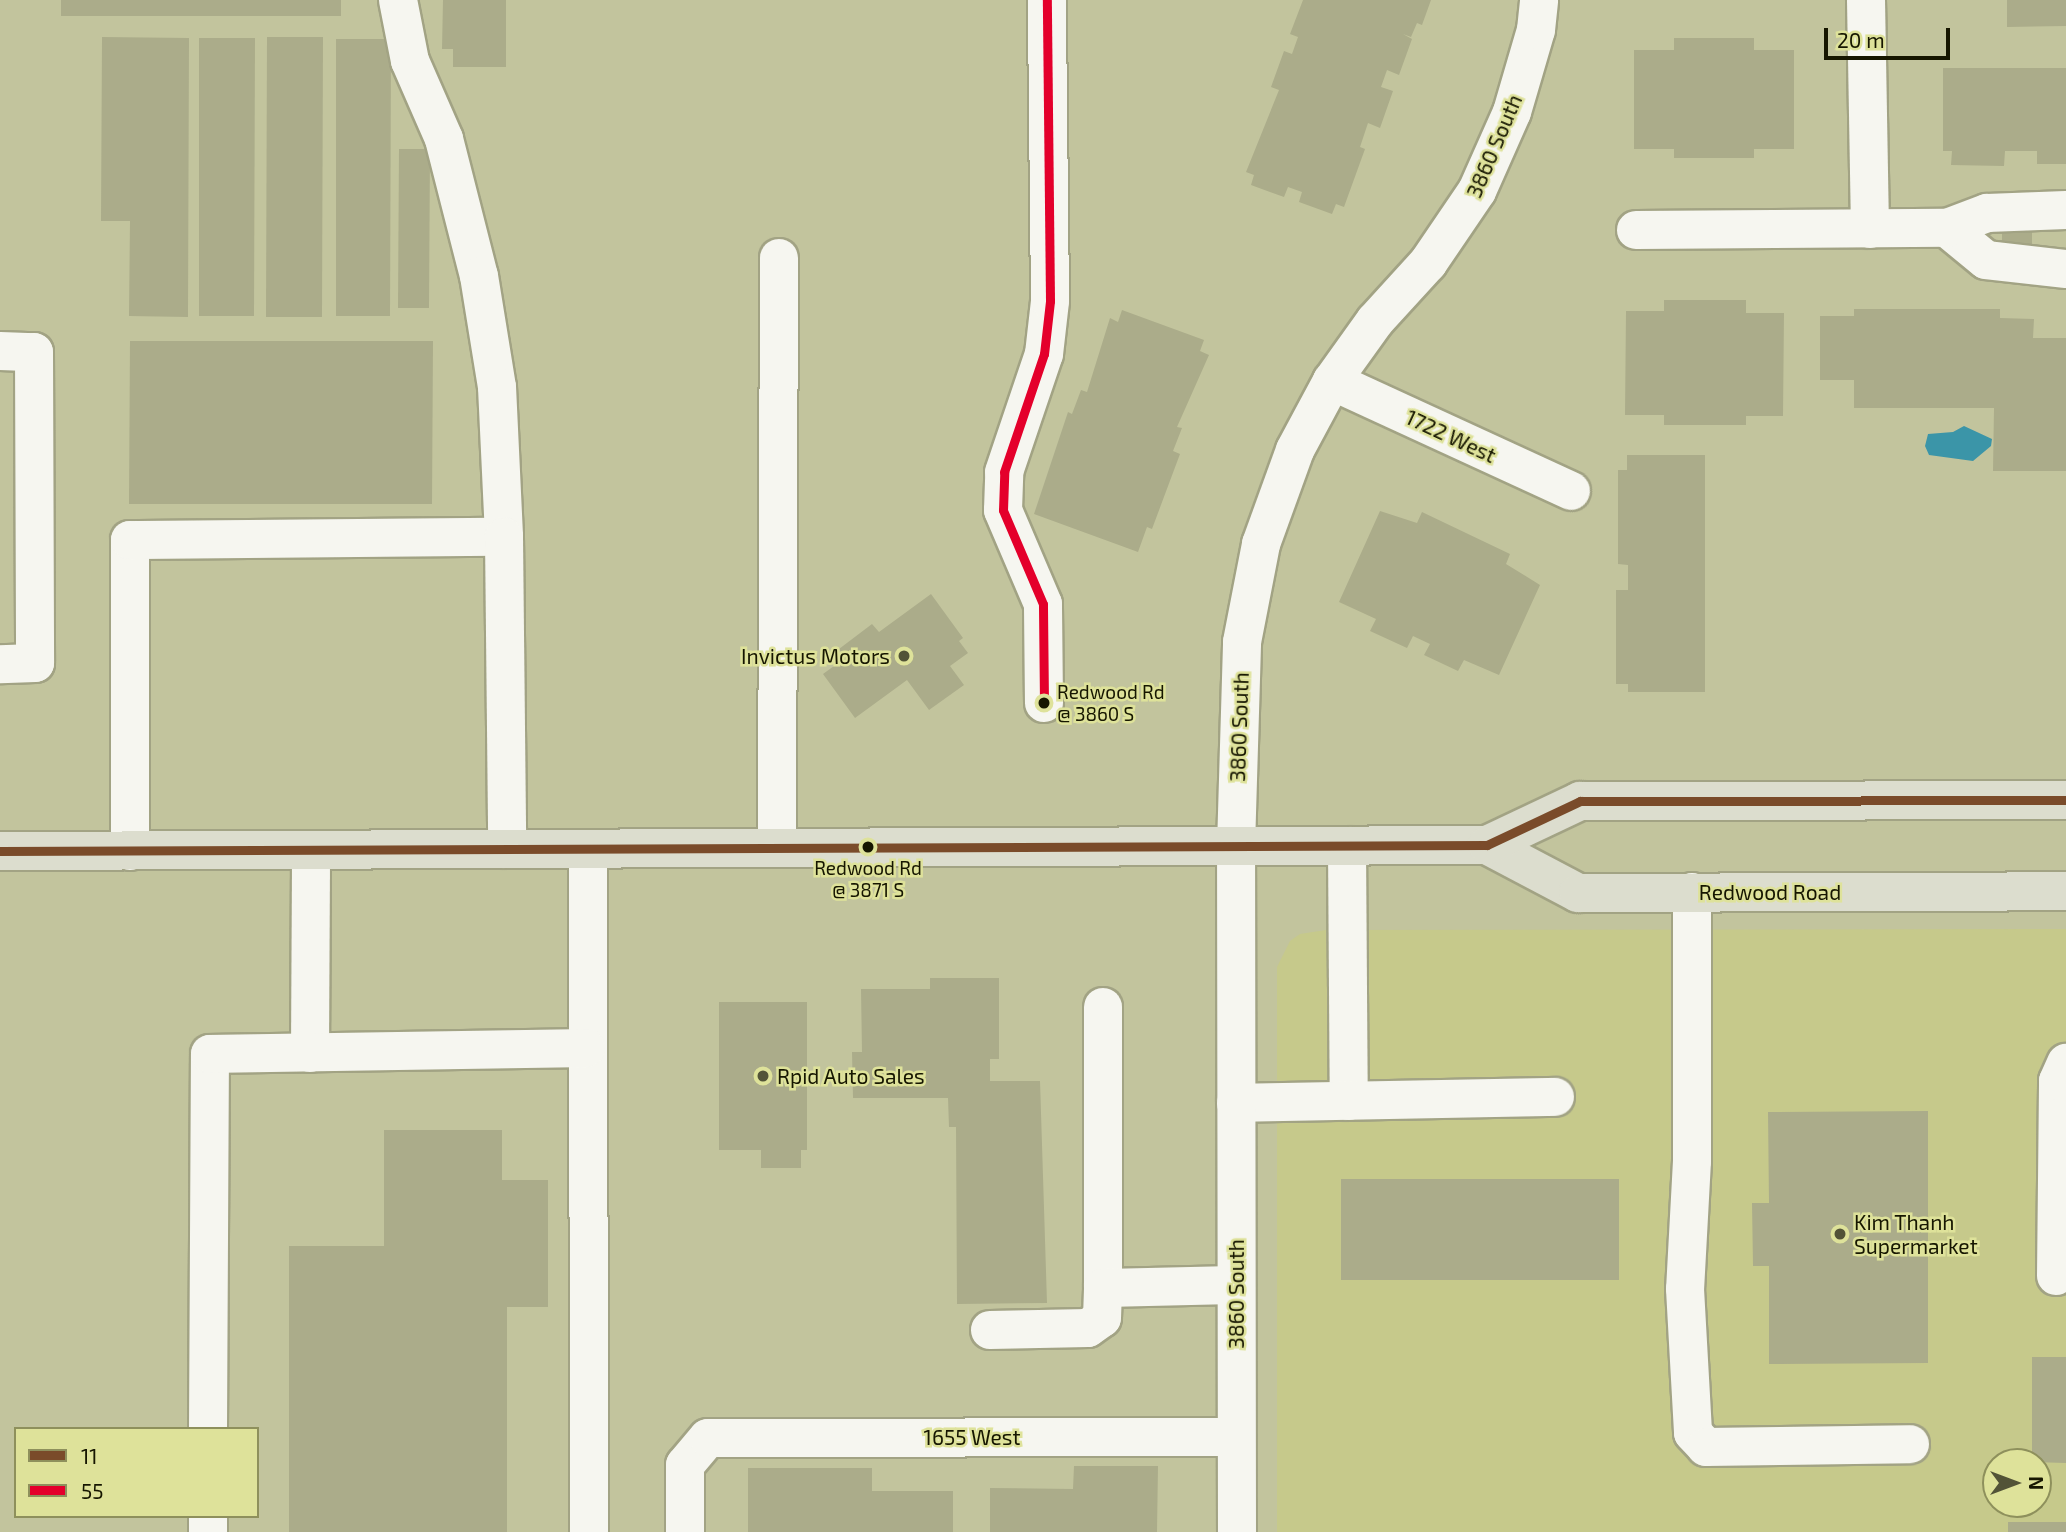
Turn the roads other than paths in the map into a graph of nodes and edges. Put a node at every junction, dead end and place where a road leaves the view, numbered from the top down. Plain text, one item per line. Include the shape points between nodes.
1 (398, 0) edge
2 (1047, 0) edge
3 (1539, 0) edge
4 (1866, 0) edge
5 (2066, 211) edge
6 (1947, 228) junction
7 (1870, 229) junction
8 (1636, 230) dead end
9 (779, 258) dead end
10 (2066, 270) edge
11 (0, 351) edge
12 (1332, 381) junction
13 (1571, 491) dead end
14 (505, 537) junction
15 (0, 664) edge
16 (1044, 703) dead end
17 (2066, 800) edge
18 (1487, 845) junction
19 (1236, 846) junction
20 (1347, 846) junction
21 (777, 848) junction
22 (507, 849) junction
23 (587, 849) junction
24 (311, 850) junction
25 (0, 851) edge
26 (130, 851) junction
27 (2066, 891) edge
28 (1692, 892) junction
29 (1103, 1007) dead end
30 (586, 1048) junction
31 (310, 1053) junction
32 (2066, 1063) edge
33 (1555, 1097) dead end
34 (1349, 1101) junction
35 (1236, 1103) junction
36 (2056, 1276) dead end
37 (1236, 1285) junction
38 (1103, 1288) junction
39 (990, 1330) dead end
40 (208, 1427) edge
41 (1236, 1437) junction
42 (1910, 1444) dead end
43 (589, 1532) edge
44 (685, 1532) edge
45 (1237, 1532) edge

1 - 14 street via 410,61 444,139 479,276 497,387
2 - 16 street via 1050,301 1044,354 1003,472 1003,510 1013,543 1043,604
3 - 12 street, 3860 South via 1536,30 1512,112 1478,191 1428,263 1375,321
4 - 7 street
5 - 6 street via 1987,213
6 - 7 street
6 - 10 street via 1986,261
7 - 8 street
9 - 21 street
11 - 15 street via 34,352 35,609 35,663
12 - 13 street, 1722 West
12 - 19 street, 3860 South via 1295,450 1261,544 1242,642
14 - 22 street
14 - 26 street via 130,540
17 - 18 main road, Redwood Road via 1580,801
18 - 20 main road, Redwood Road
18 - 28 main road, Redwood Road via 1578,893
19 - 20 main road, Redwood Road
19 - 21 main road, Redwood Road
19 - 35 street, 3860 South
20 - 34 street
21 - 23 main road, Redwood Road
22 - 23 main road, Redwood Road
22 - 24 main road, Redwood Road
23 - 30 street
24 - 26 main road, Redwood Road
24 - 31 street
25 - 26 main road, Redwood Road
27 - 28 main road, Redwood Road
28 - 42 street via 1692,1161 1685,1289 1693,1433 1706,1447
29 - 38 street
30 - 31 street
30 - 43 street
31 - 40 street via 210,1054
32 - 36 street via 2057,1081
33 - 34 street
34 - 35 street
35 - 37 street, 3860 South
37 - 38 street
37 - 41 street, 3860 South
38 - 39 street via 1102,1318 1088,1328
41 - 44 street, 1655 West via 708,1438 685,1465
41 - 45 street, 3860 South

